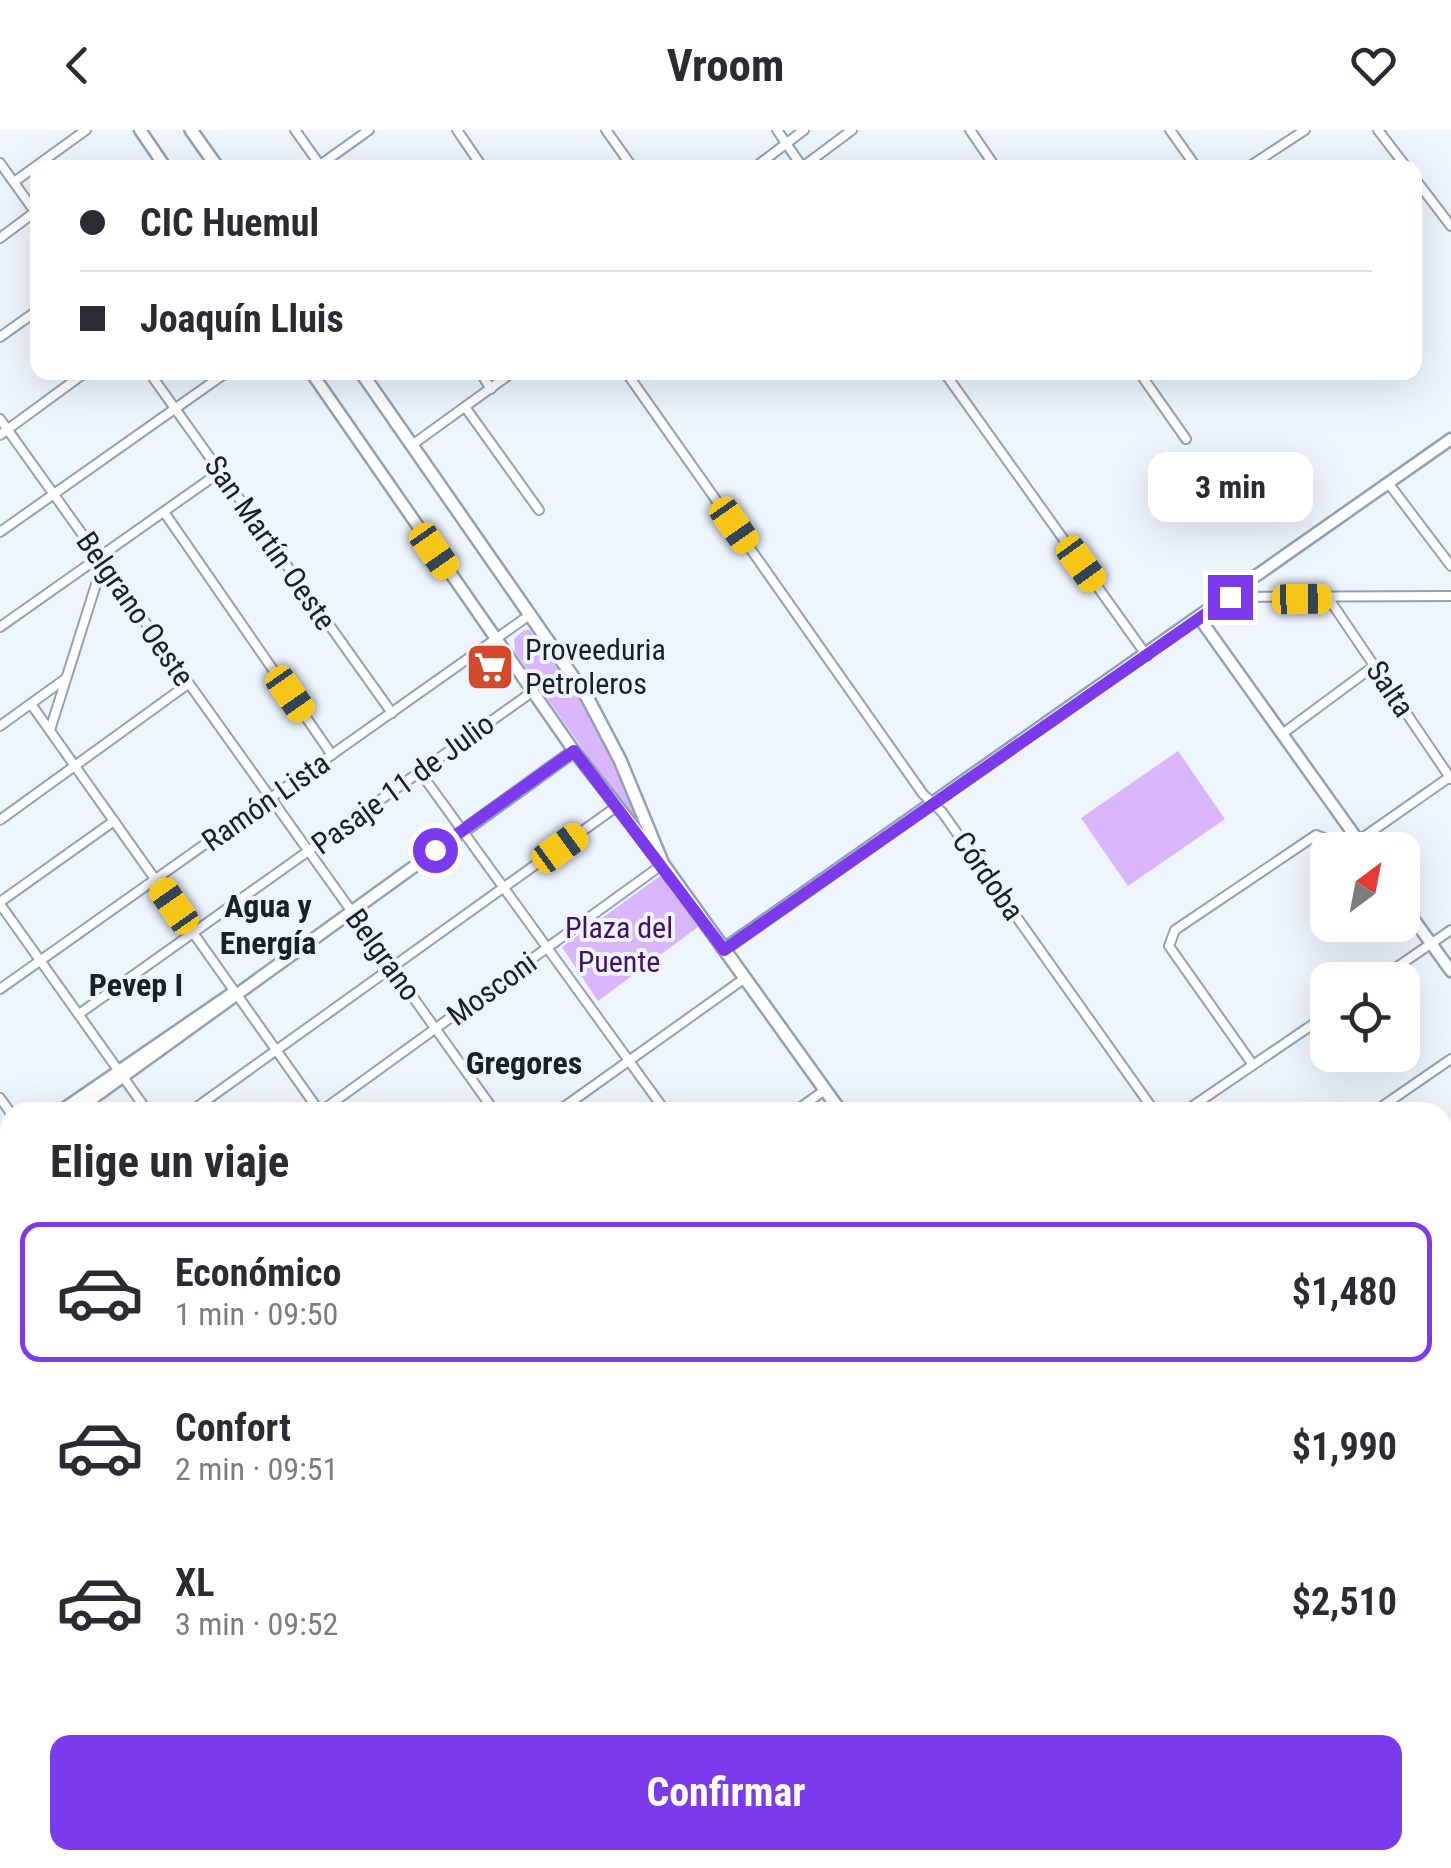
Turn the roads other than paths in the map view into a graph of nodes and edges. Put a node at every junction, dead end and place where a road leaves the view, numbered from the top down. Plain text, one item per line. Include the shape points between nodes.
1 (86, 130) edge
2 (140, 130) edge
3 (191, 130) edge
4 (296, 130) edge
5 (369, 130) edge
6 (457, 130) edge
7 (606, 130) edge
8 (777, 130) edge
9 (804, 130) edge
10 (852, 130) edge
11 (970, 130) edge
12 (1170, 130) edge
13 (1305, 130) edge
14 (1378, 130) edge
15 (786, 143) junction
16 (44, 160) edge
17 (161, 160) edge
18 (212, 160) edge
19 (319, 160) edge
20 (330, 160) edge
21 (478, 160) edge
22 (627, 160) edge
23 (764, 160) edge
24 (797, 160) edge
25 (811, 160) edge
26 (991, 160) edge
27 (1191, 160) edge
28 (1259, 160) edge
29 (1400, 160) edge
30 (0, 163) edge
31 (30, 170) edge
32 (14, 182) junction
33 (1422, 187) edge
34 (30, 205) edge
35 (30, 218) edge
36 (1451, 226) edge
37 (0, 238) edge
38 (30, 316) edge
39 (0, 337) edge
40 (75, 380) edge
41 (155, 380) edge
42 (215, 380) edge
43 (316, 380) edge
44 (367, 380) edge
45 (486, 380) edge
46 (503, 380) edge
47 (632, 380) edge
48 (950, 380) edge
49 (1145, 380) edge
50 (492, 388) junction
51 (465, 407) junction
52 (175, 408) junction
53 (0, 419) edge
54 (4, 432) edge
55 (1451, 439) edge
56 (1186, 440) dead end
57 (412, 446) junction
58 (220, 472) junction
59 (1389, 484) junction
60 (54, 494) junction
61 (539, 510) dead end
62 (164, 512) junction
63 (0, 532) edge
64 (98, 557) junction
65 (1451, 566) edge
66 (1451, 596) edge
67 (1230, 597) junction
68 (1329, 599) junction
69 (531, 614) junction
70 (1200, 618) junction
71 (0, 628) edge
72 (495, 640) junction
73 (1147, 656) junction
74 (1374, 666) junction
75 (66, 679) junction
76 (188, 684) junction
77 (532, 692) junction
78 (31, 704) junction
79 (392, 713) junction
80 (0, 726) edge
81 (50, 730) junction
82 (1282, 734) junction
83 (574, 751) junction
84 (332, 755) junction
85 (76, 767) junction
86 (420, 772) junction
87 (1451, 778) edge
88 (270, 799) junction
89 (934, 804) junction
90 (616, 807) junction
91 (0, 820) edge
92 (114, 821) junction
93 (463, 830) junction
94 (1353, 832) edge
95 (1379, 832) edge
96 (1310, 838) edge
97 (308, 852) junction
98 (664, 864) junction
99 (156, 880) junction
100 (504, 888) junction
101 (0, 903) edge
102 (352, 911) junction
103 (1420, 928) edge
104 (1451, 930) edge
105 (192, 933) junction
106 (1432, 944) junction
107 (548, 949) junction
108 (724, 950) junction
109 (40, 961) junction
110 (1405, 962) edge
111 (392, 968) junction
112 (1451, 971) edge
113 (745, 978) junction
114 (0, 989) edge
115 (235, 993) junction
116 (78, 1014) junction
117 (1310, 1026) edge
118 (436, 1029) junction
119 (277, 1052) junction
120 (1451, 1059) edge
121 (629, 1061) junction
122 (1253, 1065) junction
123 (121, 1073) junction
124 (824, 1090) junction
125 (75, 1102) edge
126 (86, 1102) edge
127 (141, 1102) edge
128 (204, 1102) edge
129 (313, 1102) edge
130 (334, 1102) edge
131 (488, 1102) edge
132 (571, 1102) edge
133 (659, 1102) edge
134 (808, 1102) edge
135 (833, 1102) edge
136 (1149, 1102) edge
137 (1199, 1102) edge
138 (1389, 1102) edge

1 - 16 street
2 - 17 street
3 - 18 main road
4 - 19 street
5 - 20 street
6 - 21 street
7 - 22 street
8 - 15 street
9 - 15 street
10 - 25 street
11 - 26 street
12 - 27 street
13 - 28 street
14 - 29 street
15 - 23 street
15 - 24 street
30 - 32 street
31 - 32 street
32 - 34 street
33 - 36 street
35 - 37 street
38 - 39 street
40 - 54 street
41 - 52 street, San Martín Oeste
42 - 52 street
43 - 72 street
44 - 57 main road
45 - 50 street
46 - 50 street
47 - 89 street, Córdoba
48 - 73 street
49 - 56 street
50 - 51 street
51 - 57 street
51 - 61 street
52 - 58 street, San Martín Oeste
52 - 60 street
53 - 54 street, Belgrano Oeste
54 - 60 street, Belgrano Oeste
55 - 59 street
57 - 69 main road
58 - 62 street
58 - 79 street, San Martín Oeste
59 - 65 street
59 - 67 street
60 - 63 street
60 - 64 street, Belgrano Oeste
62 - 64 street
62 - 84 street
64 - 71 street
64 - 75 street via 98,578
64 - 76 street, Belgrano Oeste
66 - 68 street
67 - 68 street
67 - 70 street
68 - 74 street, Salta
69 - 72 street, Ramón Lista
69 - 98 main road via 604,728
70 - 73 street
70 - 82 street
72 - 77 street
72 - 79 street, Ramón Lista
73 - 89 street
74 - 82 street
74 - 87 street, Salta
75 - 78 street
75 - 81 street
76 - 85 street
76 - 88 street, Belgrano Oeste
77 - 83 street
77 - 86 street, Pasaje 11 de Julio
78 - 80 street
78 - 81 street
79 - 84 street, Ramón Lista
81 - 85 street
82 - 94 street
83 - 90 street
83 - 93 street
84 - 88 street, Ramón Lista
85 - 91 street
85 - 92 street
86 - 93 street
86 - 97 street, Pasaje 11 de Julio
87 - 95 street
88 - 97 street, Belgrano
88 - 99 street, Ramón Lista
89 - 108 street
89 - 136 street, Córdoba
90 - 98 street
90 - 100 street
92 - 99 street
92 - 101 street
93 - 100 street
93 - 102 street
96 - 122 street via 1169,938
97 - 102 street, Belgrano
97 - 105 street, Pasaje 11 de Julio
98 - 107 street, Mosconi
98 - 108 main road
99 - 105 street
99 - 109 street, Ramón Lista
100 - 107 street
100 - 111 street
101 - 109 street
102 - 111 street, Belgrano
102 - 115 street
103 - 106 street
104 - 106 street
105 - 115 street
105 - 116 street, Pasaje 11 de Julio
106 - 110 street
106 - 112 street
107 - 118 street, Mosconi
107 - 121 street
108 - 113 main road
109 - 114 street, Ramón Lista
109 - 116 street
111 - 118 street, Belgrano
111 - 119 street
113 - 121 street
113 - 124 main road
115 - 119 street
115 - 123 street
116 - 123 street
117 - 122 street
118 - 130 street, Mosconi
118 - 131 street, Belgrano
119 - 128 street
119 - 129 street
120 - 138 street
121 - 132 street
121 - 133 street
122 - 137 street
123 - 125 street
123 - 126 street
123 - 127 street
124 - 134 street
124 - 135 main road

